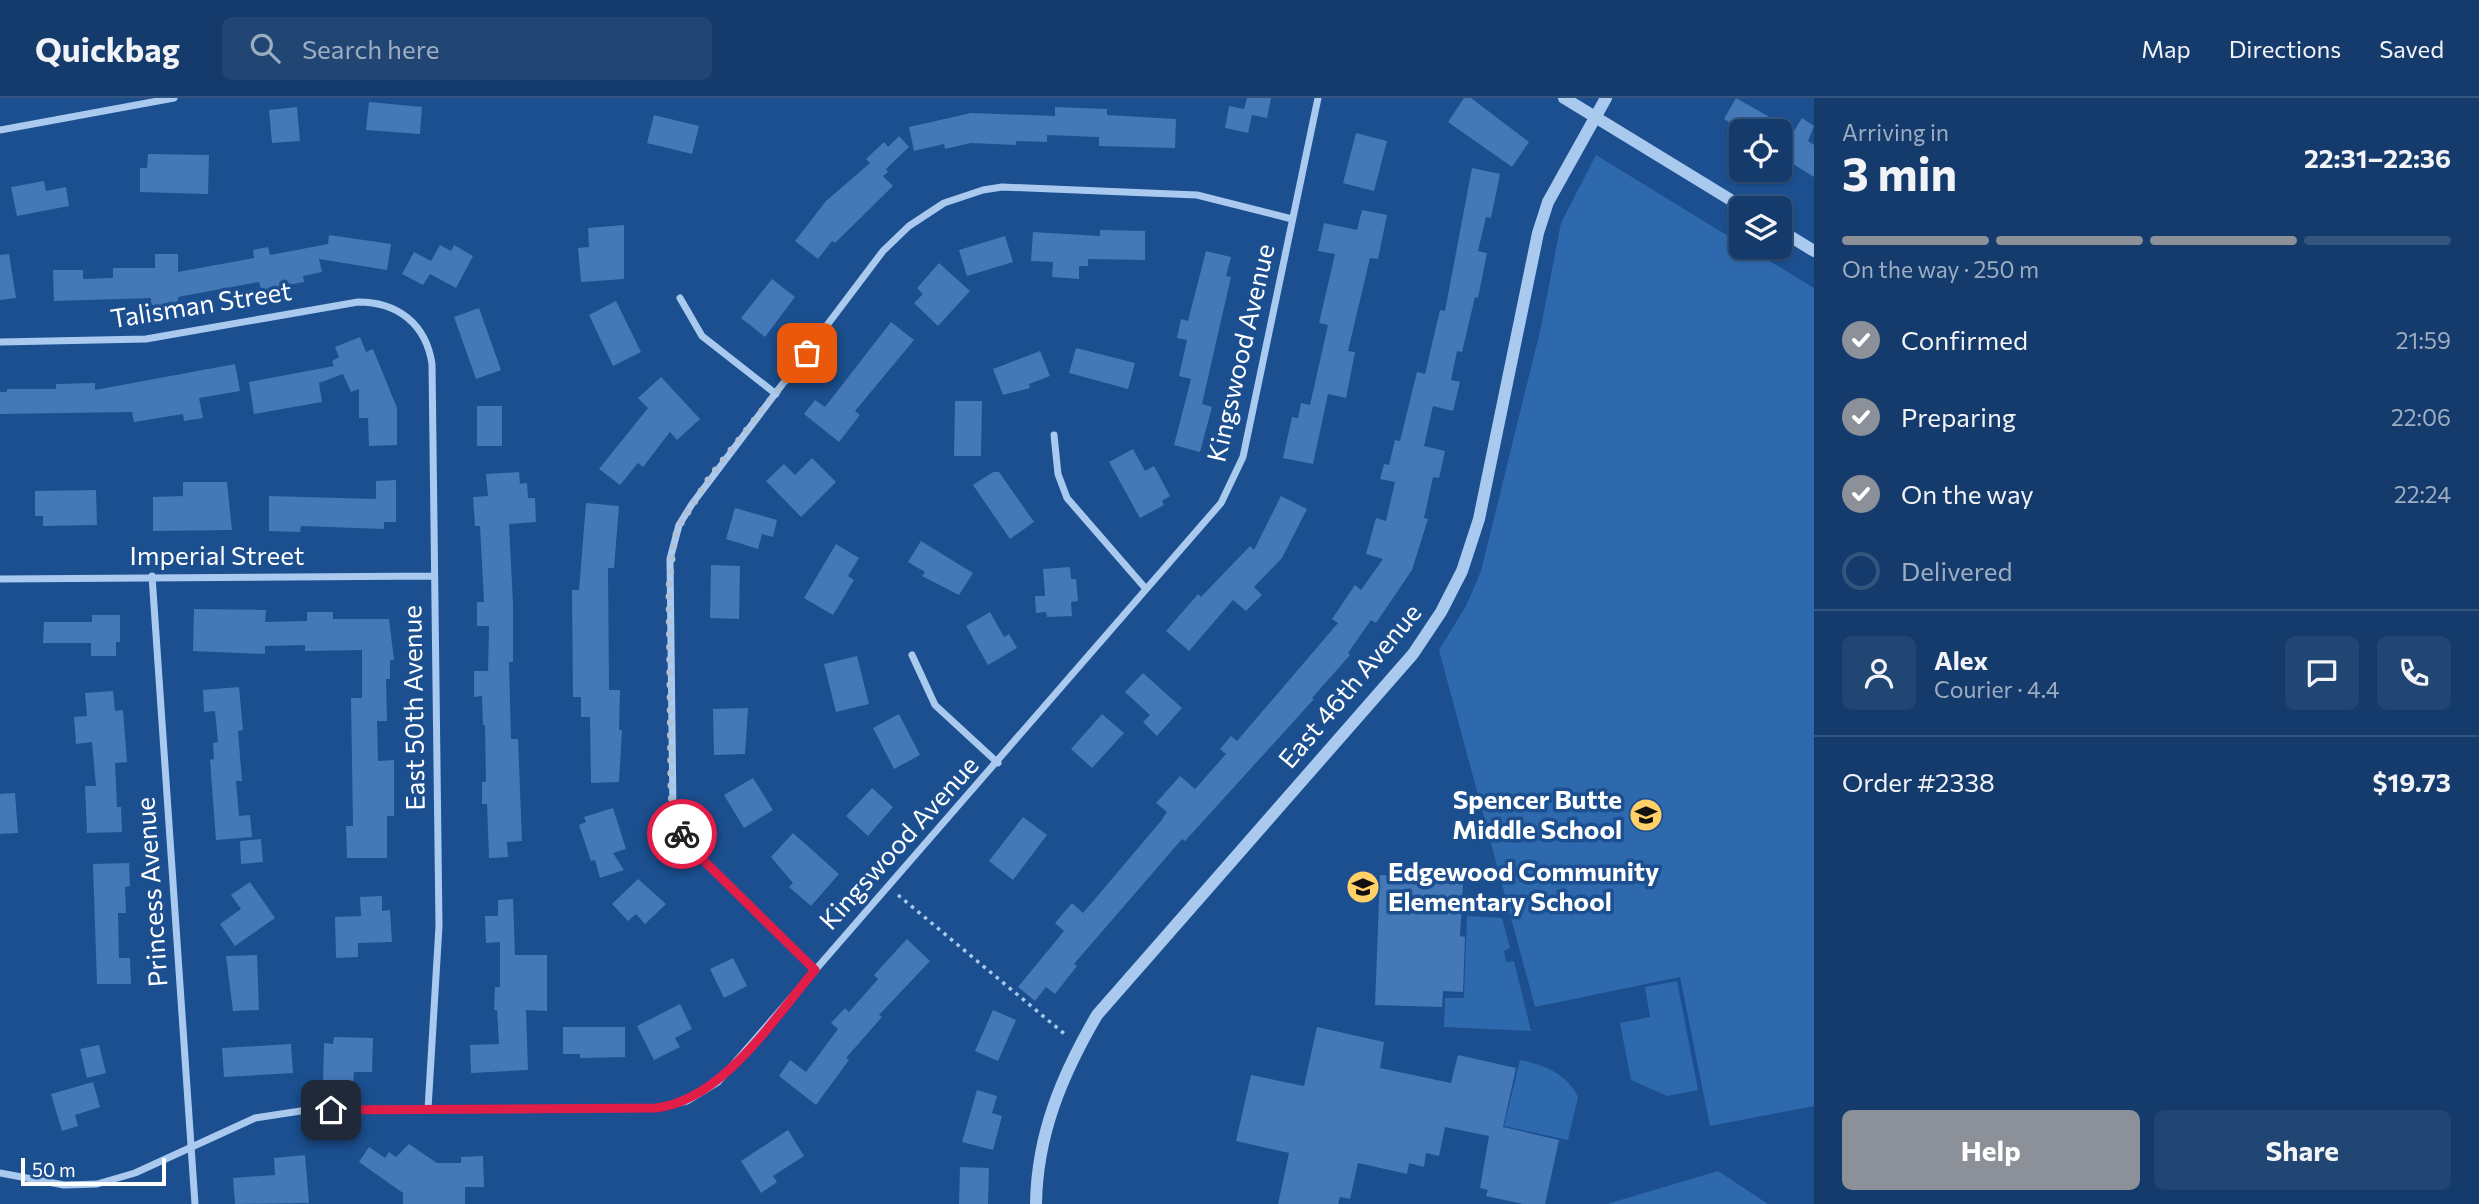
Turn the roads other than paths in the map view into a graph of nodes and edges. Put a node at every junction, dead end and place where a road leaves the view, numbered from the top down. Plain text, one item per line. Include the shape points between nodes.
1 (174, 98) edge
2 (1318, 98) edge
3 (1564, 98) edge
4 (1606, 98) edge
5 (1595, 117) junction
6 (0, 130) edge
7 (1729, 199) edge
8 (1292, 219) junction
9 (1792, 237) edge
10 (1814, 251) edge
11 (680, 298) dead end
12 (404, 314) joint
13 (0, 342) edge
14 (776, 394) junction
15 (1054, 435) dead end
16 (152, 576) junction
17 (433, 576) junction
18 (0, 579) edge
19 (1146, 589) junction
20 (912, 655) dead end
21 (998, 763) junction
22 (815, 970) junction
23 (428, 1110) junction
24 (190, 1146) junction
25 (0, 1173) edge
26 (195, 1204) edge
27 (1036, 1204) edge

1 - 6 street
2 - 8 street, Kingswood Avenue
3 - 5 street
4 - 5 street, East 46th Avenue
5 - 7 street
5 - 27 street, East 46th Avenue via 1548,202 1538,233 1479,519 1462,571 1441,612 1413,653 1097,1015 1055,1098 1043,1137
8 - 14 street via 1197,195 1020,186 963,196 924,215 895,239
8 - 19 street, Kingswood Avenue via 1237,473 1212,516
9 - 10 street
11 - 14 street via 702,336
12 - 13 street, Talisman Street via 374,302 358,302 146,339
12 - 17 street, East 50th Avenue via 425,337 432,364
14 - 22 street via 710,477 674,540 669,587 671,794 678,828 694,851
15 - 19 street via 1066,498
16 - 17 street, Imperial Street
16 - 18 street, Imperial Street
16 - 24 street, Princess Avenue
17 - 23 street, East 50th Avenue via 439,926
19 - 21 street, Kingswood Avenue
20 - 21 street, Kingswood Avenue via 935,705
21 - 22 street, Kingswood Avenue
22 - 23 street, Kingswood Avenue via 718,1082 687,1101 656,1108
23 - 24 street, Kingswood Avenue via 307,1110 255,1118
24 - 25 street, Kingswood Avenue via 135,1173 96,1184 64,1185
24 - 26 street, Princess Avenue

